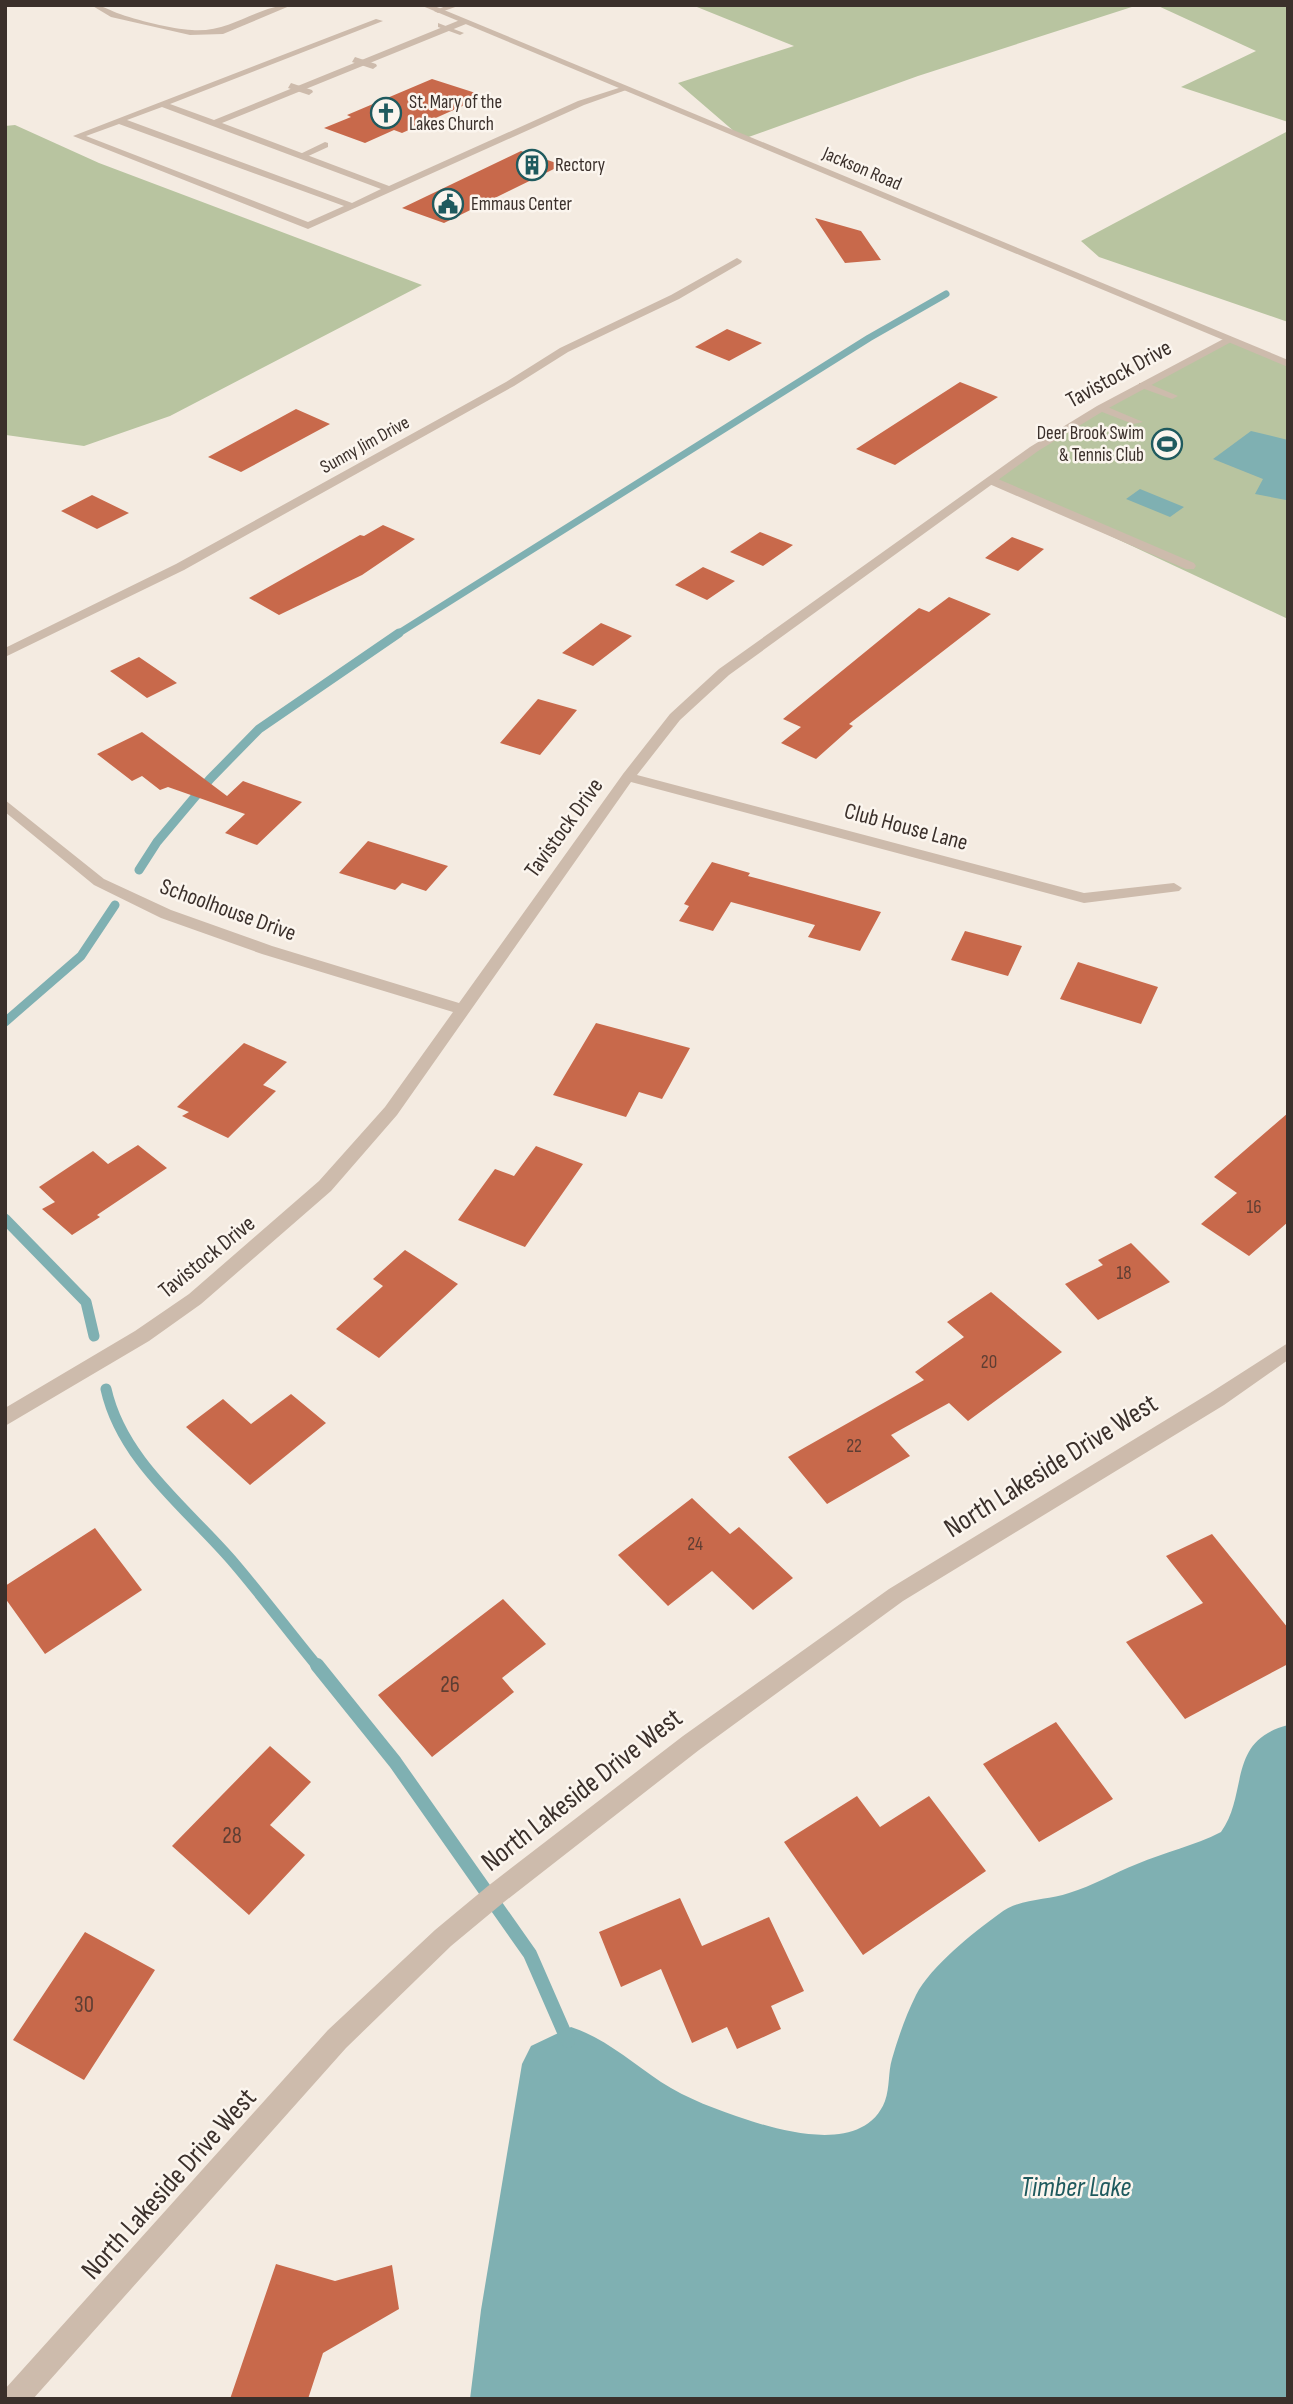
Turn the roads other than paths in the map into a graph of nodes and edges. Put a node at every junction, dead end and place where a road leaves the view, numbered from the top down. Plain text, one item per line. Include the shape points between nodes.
1 (95, 5) edge
2 (288, 5) edge
3 (424, 5) edge
4 (457, 5) edge
5 (438, 11) junction
6 (379, 20) dead end
7 (463, 22) junction
8 (445, 27) junction
9 (460, 33) dead end
10 (625, 89) junction
11 (163, 104) junction
12 (120, 121) junction
13 (214, 123) junction
14 (326, 145) dead end
15 (300, 156) junction
16 (389, 189) junction
17 (352, 206) junction
18 (737, 261) dead end
19 (1229, 339) junction
20 (1288, 364) edge
21 (1143, 385) junction
22 (1172, 396) dead end
23 (1101, 408) junction
24 (1137, 422) dead end
25 (991, 480) junction
26 (1190, 566) dead end
27 (5, 653) edge
28 (628, 777) junction
29 (5, 804) edge
30 (1174, 888) dead end
31 (462, 1009) junction
32 (1288, 1350) edge
33 (5, 1418) edge
34 (15, 2399) edge

1 - 2 street via 114,15 190,33 220,32
3 - 5 street, Jackson Road
4 - 5 street
5 - 7 street, Jackson Road
6 - 11 street
7 - 8 street
7 - 10 street, Jackson Road
8 - 9 street
8 - 13 street
10 - 16 street via 581,103 511,139
10 - 19 street, Jackson Road
11 - 12 street
11 - 13 street
12 - 17 street
12 - 17 street via 78,136 308,226
13 - 15 street
14 - 15 street
15 - 16 street
16 - 17 street
18 - 27 street, Sunny Jim Drive via 675,297 564,350 180,567
19 - 20 street, Jackson Road
19 - 21 street, Tavistock Drive
21 - 22 street
21 - 23 street, Tavistock Drive
23 - 24 street
23 - 25 street, Tavistock Drive
25 - 26 street
25 - 28 street, Tavistock Drive via 724,673 675,717
28 - 30 street, Club House Lane via 1084,898
28 - 31 street, Tavistock Drive
29 - 31 street, Schoolhouse Drive via 99,882 166,914
31 - 33 street, Tavistock Drive via 391,1111 325,1186 195,1299
32 - 34 street, North Lakeside Drive West via 1217,1399 896,1595 691,1743 495,1894 337,2039

